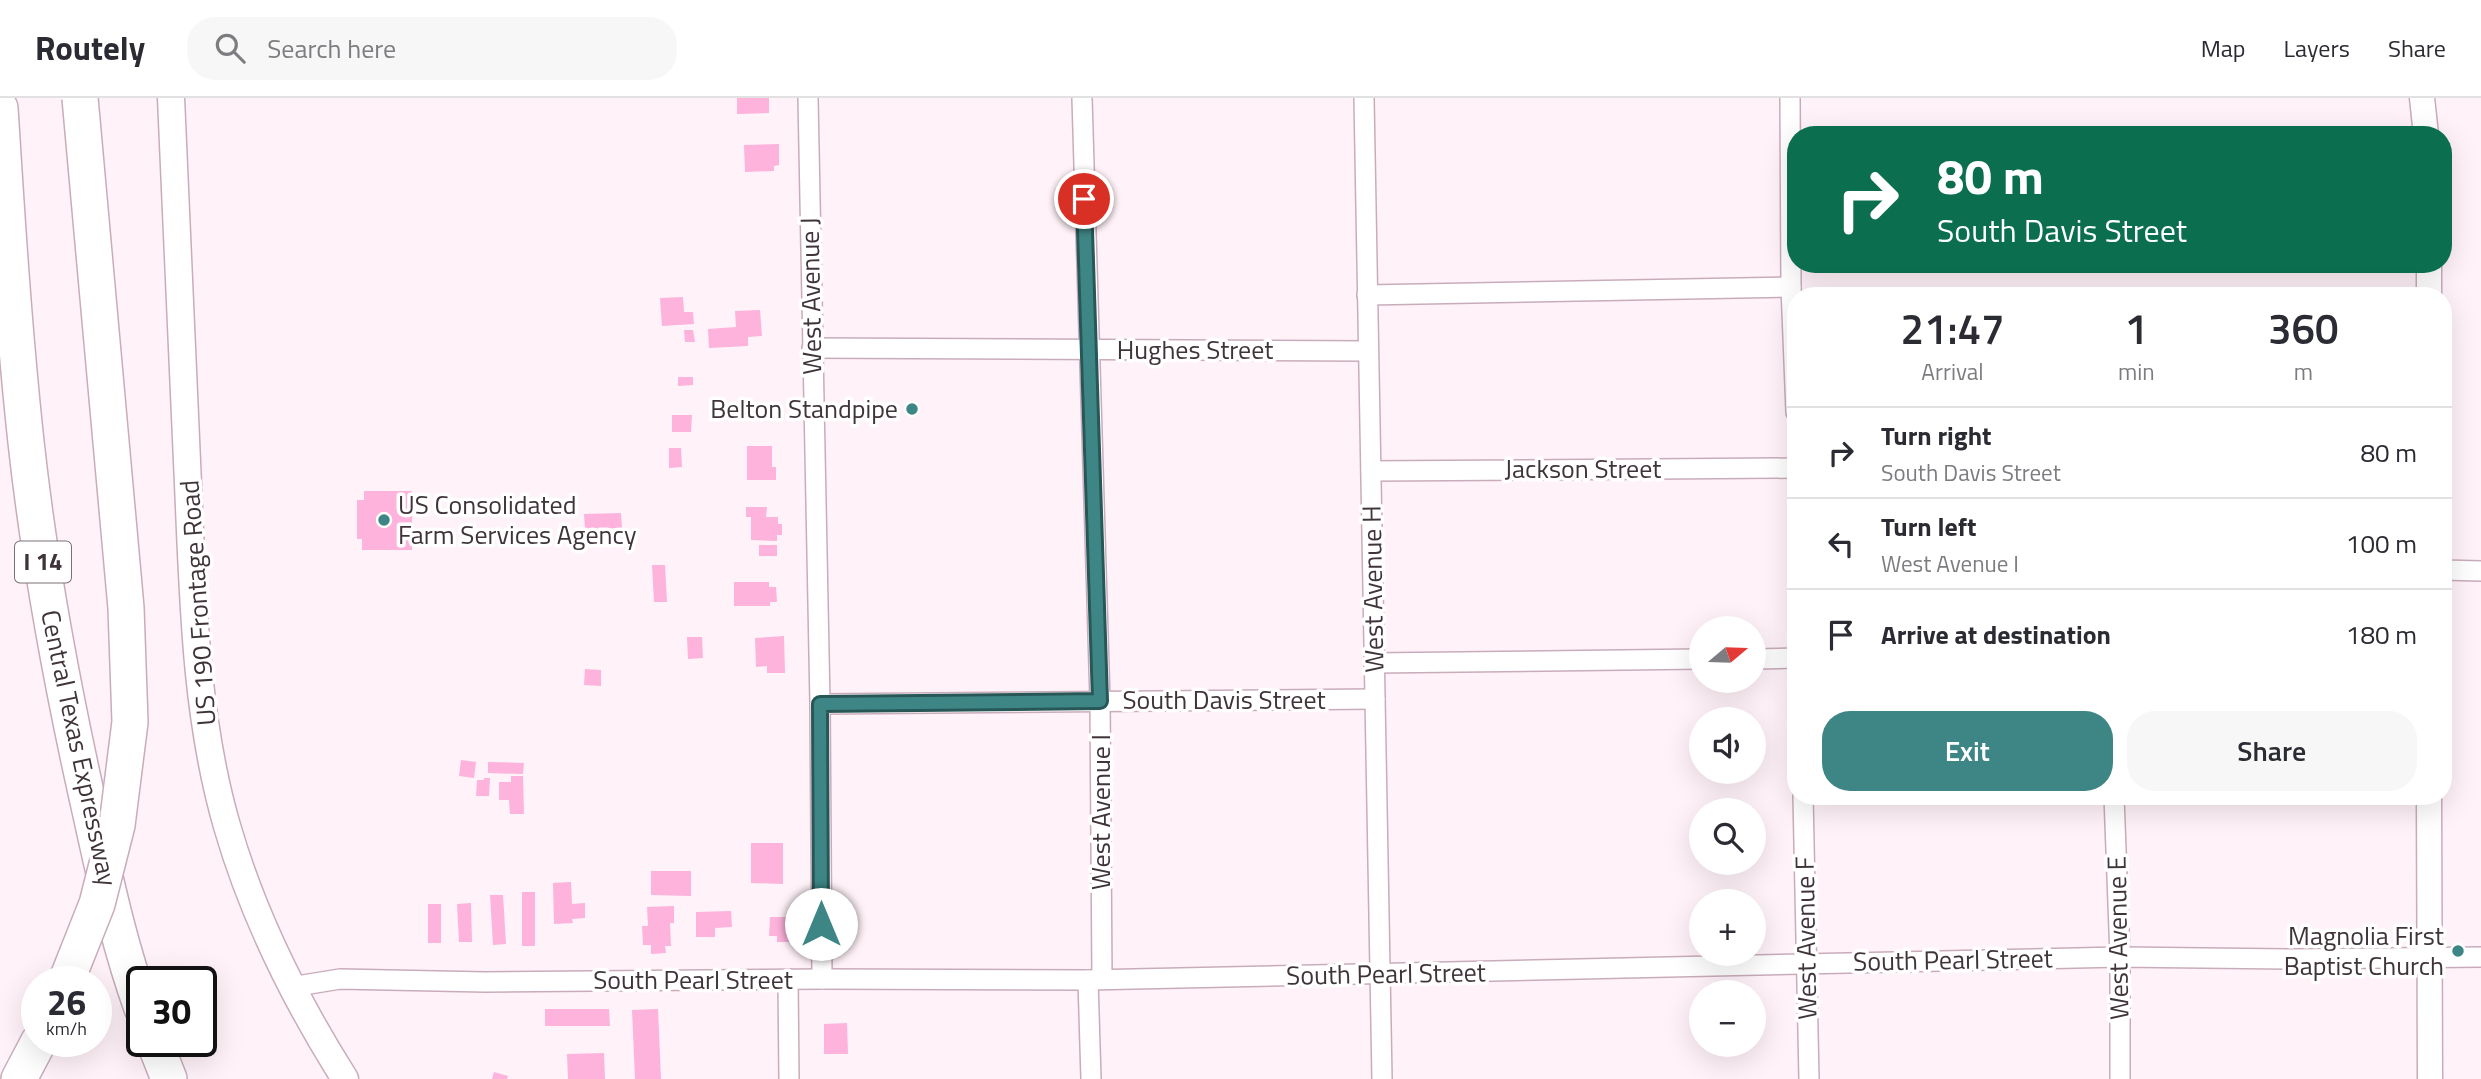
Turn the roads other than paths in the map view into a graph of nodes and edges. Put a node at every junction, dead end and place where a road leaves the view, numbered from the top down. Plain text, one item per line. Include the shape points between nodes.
1 (80, 98) edge
2 (171, 98) edge
3 (808, 98) edge
4 (1082, 98) edge
5 (1364, 98) edge
6 (1790, 98) edge
7 (2422, 98) edge
8 (0, 108) edge
9 (1791, 126) edge
10 (2425, 126) edge
11 (1792, 273) edge
12 (1787, 287) edge
13 (1791, 287) edge
14 (1367, 295) junction
15 (812, 348) junction
16 (1088, 350) junction
17 (1368, 351) junction
18 (1787, 468) edge
19 (1371, 471) junction
20 (2452, 570) edge
21 (2481, 571) edge
22 (1787, 658) edge
23 (1689, 659) edge
24 (1766, 659) edge
25 (1374, 663) junction
26 (1375, 699) junction
27 (1100, 701) junction
28 (820, 704) junction
29 (1803, 805) edge
30 (2114, 805) edge
31 (2429, 805) edge
32 (2120, 957) junction
33 (2429, 957) junction
34 (2481, 957) edge
35 (1806, 963) junction
36 (72, 966) edge
37 (130, 966) edge
38 (1380, 975) junction
39 (788, 979) junction
40 (822, 979) junction
41 (1095, 980) junction
42 (291, 986) junction
43 (31, 1057) edge
44 (160, 1057) edge
45 (19, 1079) edge
46 (169, 1079) edge
47 (345, 1079) edge
48 (789, 1079) edge
49 (1091, 1079) edge
50 (1382, 1079) edge
51 (1809, 1079) edge
52 (2120, 1079) edge
53 (2430, 1079) edge

1 - 36 highway, bridge via 122,558 130,702 117,825 97,904
2 - 42 main road, US 190 Frontage Road via 192,568 204,711 215,777 244,879
3 - 15 street, West Avenue J
4 - 16 street, West Avenue I
5 - 14 street, West Avenue H
6 - 9 street
7 - 10 street
8 - 37 highway, Central Texas Expressway / I 14 via 26,445 49,600 73,732
11 - 13 street
12 - 14 street
14 - 17 street, West Avenue H
15 - 16 street, Hughes Street
15 - 28 street, West Avenue J
16 - 17 street, Hughes Street
16 - 27 street, West Avenue I
17 - 19 street, West Avenue H
18 - 19 street, Jackson Street
19 - 25 street, West Avenue H
20 - 21 street
22 - 24 street
23 - 25 street
25 - 26 street, West Avenue H
26 - 27 street, South Davis Street
26 - 38 street, West Avenue H
27 - 28 street, South Davis Street
27 - 41 street, West Avenue I
28 - 40 street, West Avenue J
29 - 35 street, West Avenue F
30 - 32 street, West Avenue E
31 - 33 street
32 - 33 street, South Pearl Street
32 - 35 street, South Pearl Street
32 - 52 street, West Avenue E
33 - 34 street, South Pearl Street
33 - 53 street
35 - 38 street, South Pearl Street
35 - 51 street, West Avenue F
38 - 41 street, South Pearl Street
38 - 50 street, West Avenue H
39 - 40 street, South Pearl Street
39 - 42 street, South Pearl Street via 341,979
39 - 48 street
40 - 41 street, South Pearl Street
41 - 49 street, West Avenue I
42 - 47 main road, US 190 Frontage Road
43 - 45 highway
44 - 46 highway

